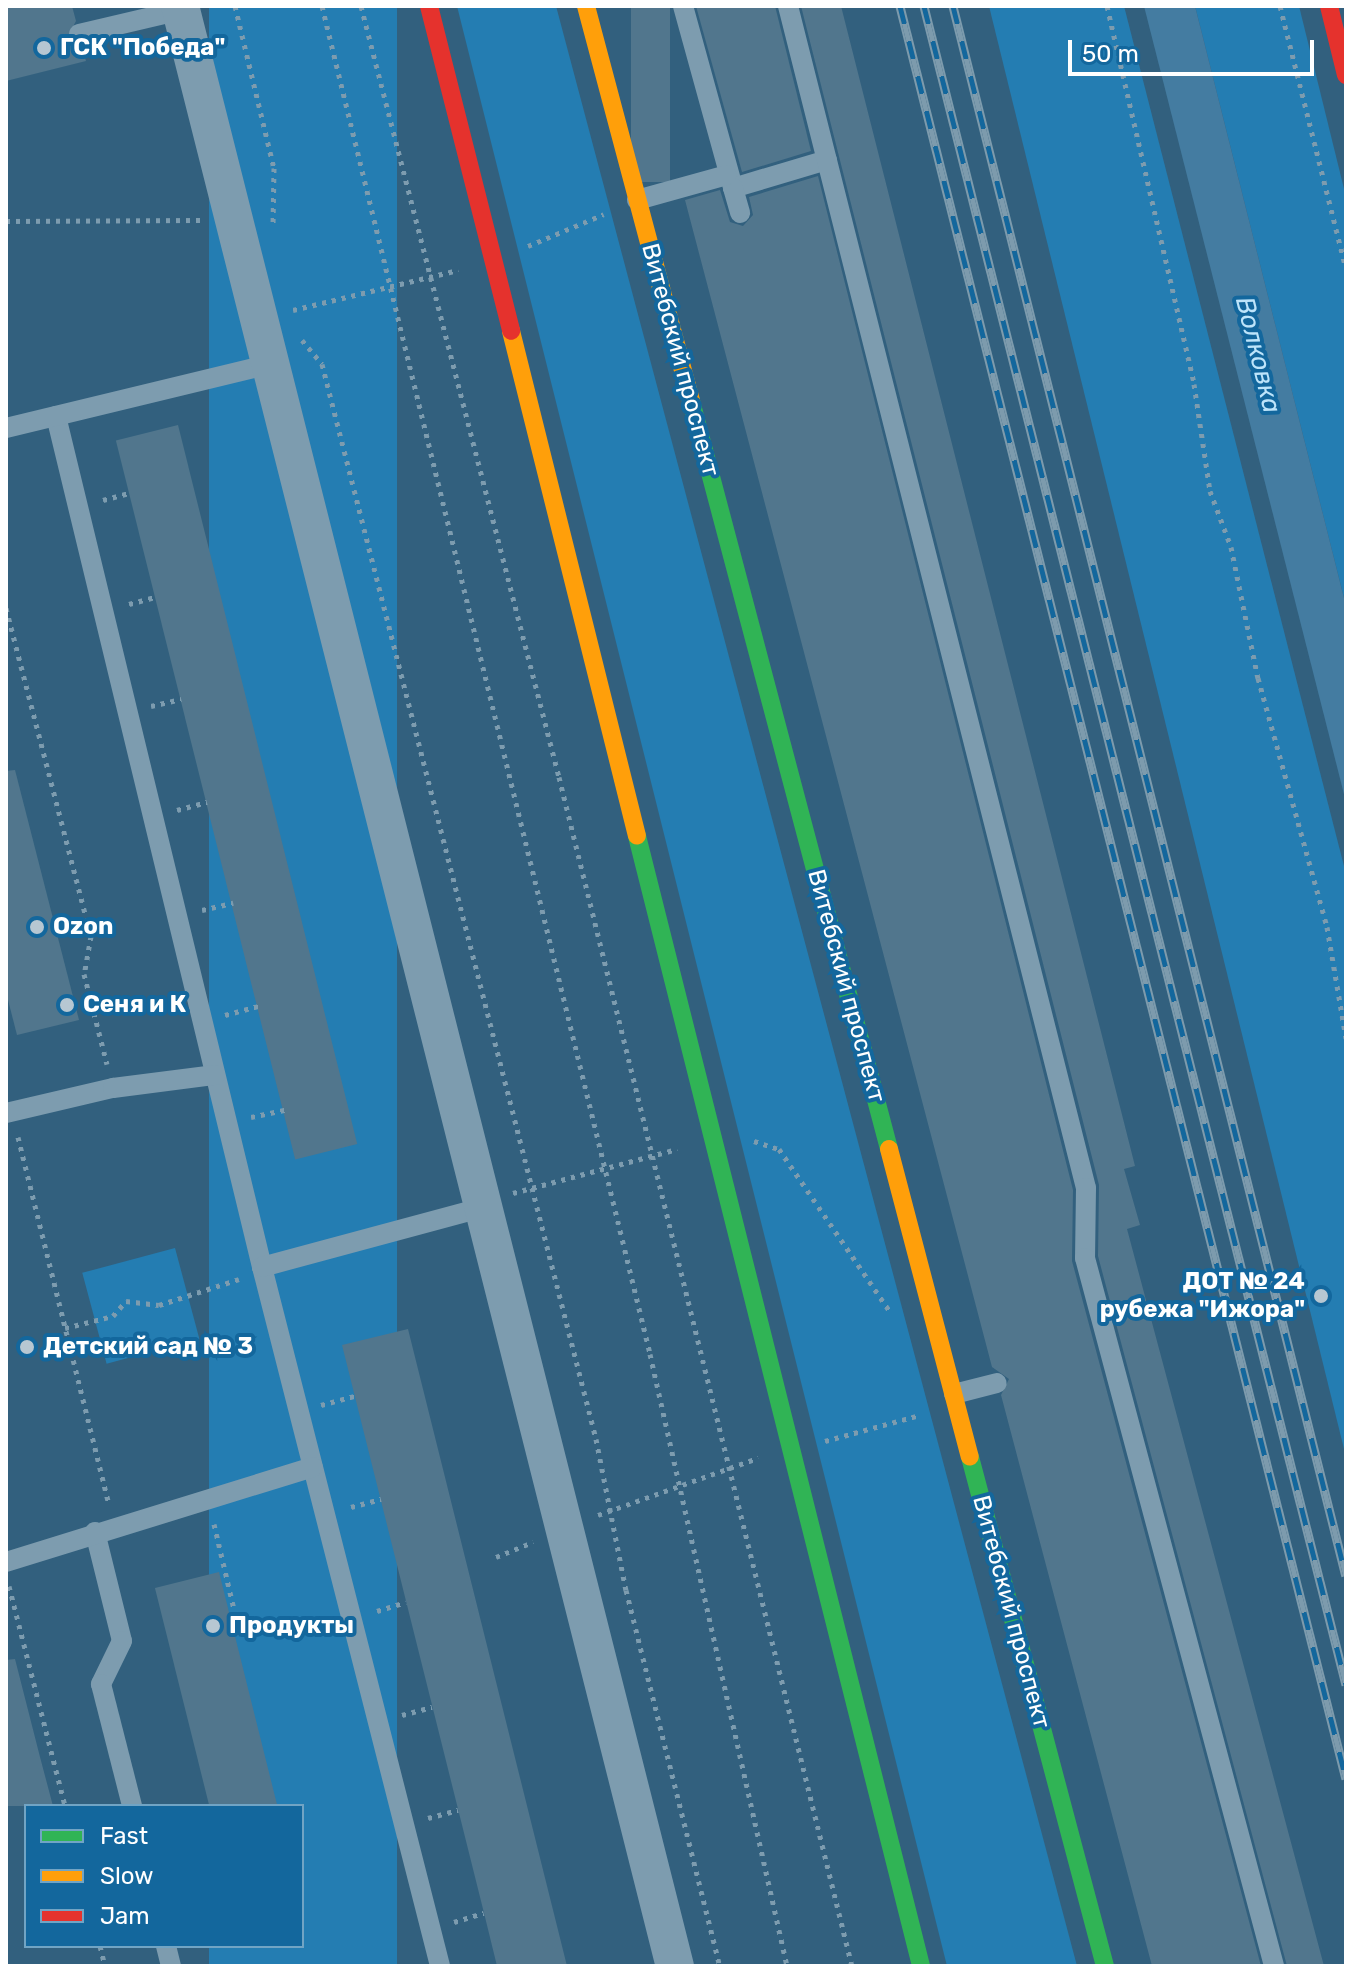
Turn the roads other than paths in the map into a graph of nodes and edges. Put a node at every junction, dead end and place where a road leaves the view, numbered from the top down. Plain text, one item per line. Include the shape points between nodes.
1 (429, 6) edge
2 (586, 6) edge
3 (683, 6) edge
4 (788, 6) edge
5 (1329, 6) edge
6 (180, 8) edge
7 (79, 34) dead end
8 (1346, 75) edge
9 (827, 160) junction
10 (730, 181) junction
11 (637, 200) junction
12 (740, 213) dead end
13 (270, 364) junction
14 (56, 416) junction
15 (6, 428) edge
16 (215, 1075) junction
17 (9, 1112) edge
18 (484, 1207) junction
19 (262, 1267) junction
20 (997, 1383) dead end
21 (954, 1394) junction
22 (313, 1467) junction
23 (104, 1528) junction
24 (6, 1562) edge
25 (131, 1804) edge
26 (440, 1966) edge
27 (675, 1966) edge
28 (921, 1966) edge
29 (1105, 1966) edge
30 (1274, 1966) edge

1 - 28 main road
2 - 11 main road, Витебский проспект
3 - 10 lane
4 - 9 lane
5 - 8 main road
6 - 7 lane
6 - 13 street
9 - 10 lane
9 - 30 lane via 1086,1188 1085,1258 1102,1357
10 - 11 lane
10 - 12 lane
11 - 21 main road, Витебский проспект
13 - 14 lane
13 - 18 street
14 - 15 lane
14 - 16 lane
16 - 17 lane via 113,1088
16 - 19 lane
18 - 19 lane
18 - 27 street
19 - 22 lane
20 - 21 lane
21 - 29 main road, Витебский проспект
22 - 23 lane
22 - 26 lane
23 - 24 lane
23 - 25 lane via 122,1641 101,1684

